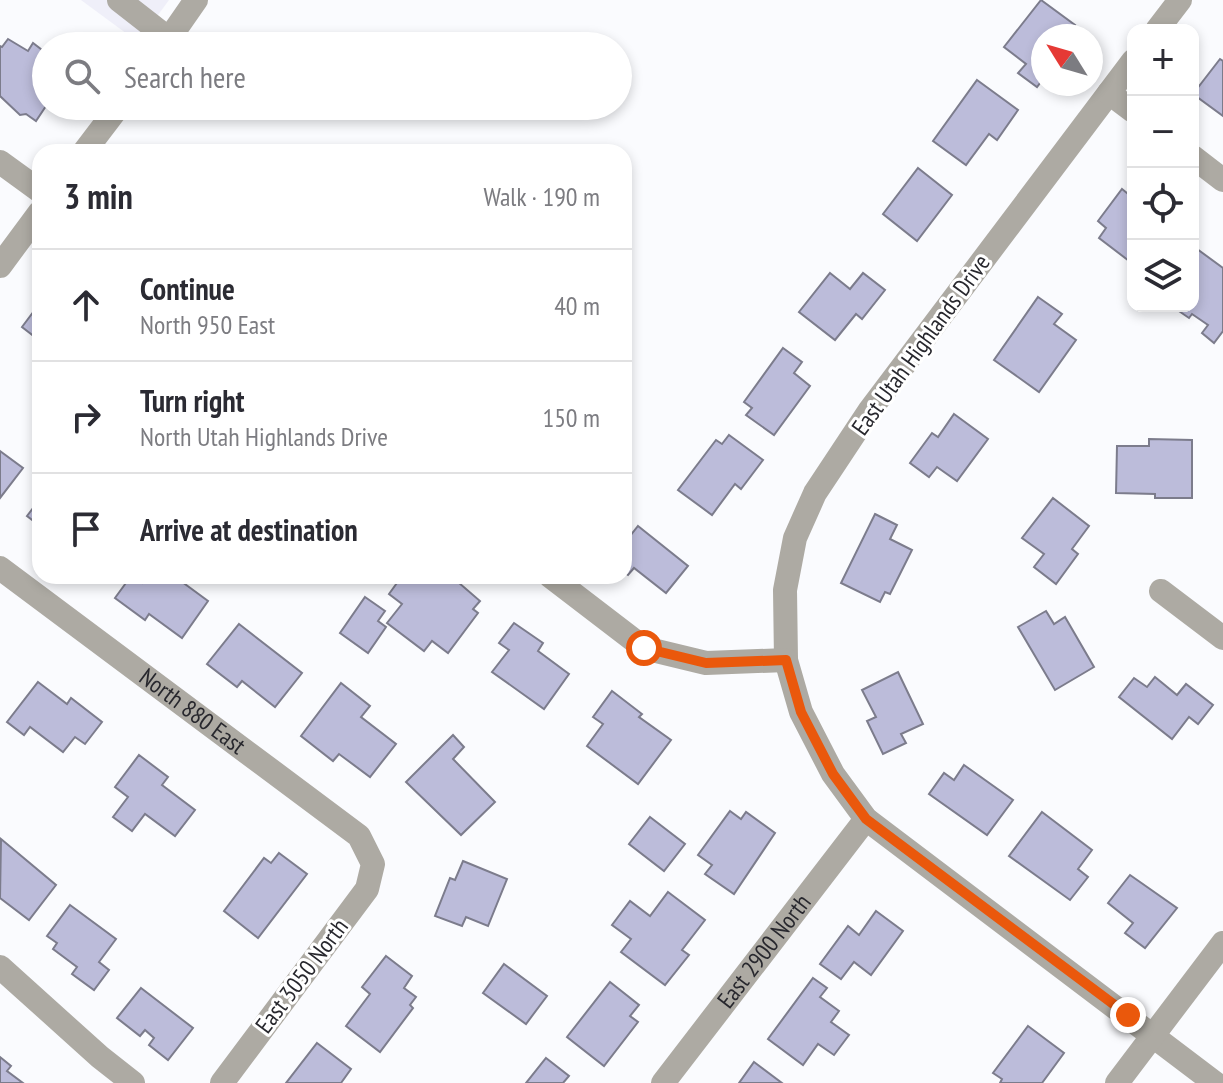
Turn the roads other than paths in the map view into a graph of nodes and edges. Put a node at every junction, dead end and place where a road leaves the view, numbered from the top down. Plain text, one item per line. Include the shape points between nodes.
1 (119, 0) edge
2 (196, 0) edge
3 (1180, 0) edge
4 (1162, 24) edge
5 (155, 32) edge
6 (173, 32) edge
7 (1127, 69) edge
8 (1109, 93) junction
9 (1127, 106) edge
10 (108, 120) edge
11 (90, 144) edge
12 (0, 162) edge
13 (1199, 162) edge
14 (1223, 180) edge
15 (32, 185) edge
16 (32, 223) edge
17 (0, 266) edge
18 (0, 568) edge
19 (560, 584) edge
20 (1161, 591) dead end
21 (1223, 638) edge
22 (786, 660) junction
23 (866, 819) junction
24 (373, 864) joint
25 (1223, 943) edge
26 (0, 967) edge
27 (1154, 1035) junction
28 (133, 1083) edge
29 (222, 1083) edge
30 (663, 1083) edge
31 (1117, 1083) edge
32 (1215, 1083) edge

1 - 5 street
2 - 6 street
3 - 4 street
7 - 8 street, East Utah Highlands Drive
8 - 9 street
8 - 22 street, East Utah Highlands Drive via 870,410 815,493 795,538 785,590
10 - 11 street
12 - 15 street
13 - 14 street
16 - 17 street
18 - 24 street, North 880 East via 359,836
19 - 22 street via 644,648 706,663
20 - 21 street
22 - 23 street, East Utah Highlands Drive via 801,712 833,774
23 - 27 street, East Utah Highlands Drive
23 - 30 street, East 2900 North
24 - 29 street, East 3050 North via 367,889
25 - 27 street
26 - 28 street
27 - 31 street
27 - 32 street, East Utah Highlands Drive

